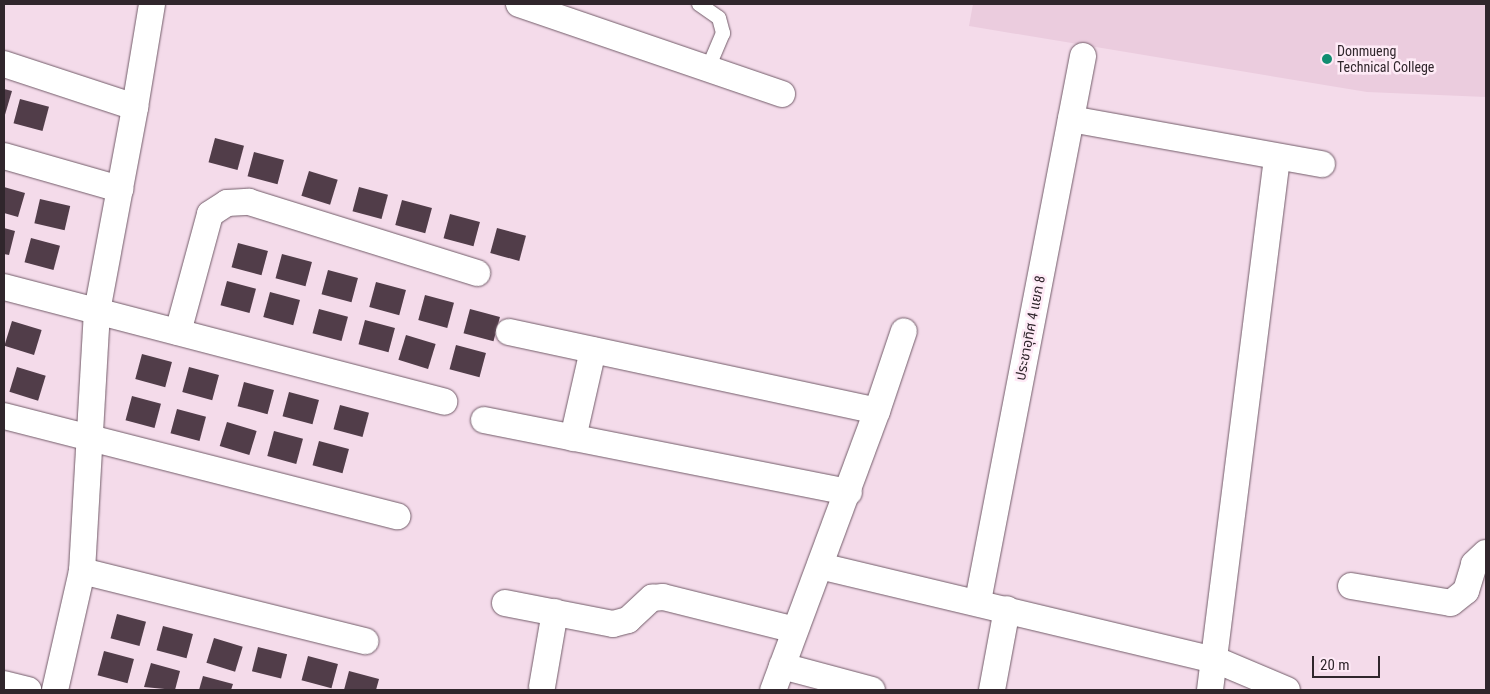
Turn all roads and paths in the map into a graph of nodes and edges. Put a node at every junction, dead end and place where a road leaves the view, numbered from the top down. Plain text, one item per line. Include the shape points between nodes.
1 (152, 4) edge
2 (519, 4) edge
3 (699, 4) edge
4 (1083, 56) dead end
5 (4, 64) edge
6 (708, 68) junction
7 (782, 94) dead end
8 (135, 106) junction
9 (1070, 119) junction
10 (4, 156) edge
11 (1277, 158) junction
12 (1322, 164) dead end
13 (120, 189) junction
14 (477, 273) dead end
15 (4, 287) edge
16 (97, 311) junction
17 (904, 331) dead end
18 (178, 332) junction
19 (509, 332) dead end
20 (594, 350) junction
21 (444, 402) dead end
22 (877, 411) junction
23 (4, 416) edge
24 (484, 420) dead end
25 (86, 437) junction
26 (573, 438) junction
27 (849, 492) junction
28 (397, 516) dead end
29 (1486, 553) edge
30 (820, 566) junction
31 (82, 571) junction
32 (1351, 586) dead end
33 (978, 601) junction
34 (505, 603) dead end
35 (1007, 609) junction
36 (555, 612) junction
37 (795, 630) junction
38 (365, 641) dead end
39 (1216, 660) junction
40 (782, 666) junction
41 (4, 684) edge
42 (542, 687) dead end
43 (28, 690) edge
44 (56, 690) edge
45 (773, 690) edge
46 (872, 690) edge
47 (992, 690) edge
48 (1210, 690) edge
49 (1287, 690) edge

1 - 8 street
2 - 6 street
3 - 6 lane via 719,18 722,33
4 - 9 street, ประชาอุทิศ 4 แยก 8
5 - 8 street
6 - 7 street
8 - 13 street
9 - 11 street
9 - 33 street, ประชาอุทิศ 4 แยก 8
10 - 13 street
11 - 12 street
11 - 39 street
13 - 16 street
14 - 18 street via 249,202 227,203 210,214
15 - 16 street
16 - 18 street
16 - 25 street
17 - 22 street
18 - 21 street
19 - 20 street
20 - 22 street
20 - 26 street
22 - 27 street
23 - 25 street
24 - 26 street
25 - 28 street
25 - 31 street
26 - 27 street
27 - 30 street
29 - 32 street via 1474,564 1466,591 1451,603
30 - 33 street
30 - 37 street
31 - 38 street
31 - 44 street
33 - 35 street
34 - 36 street
35 - 39 street
35 - 47 street
36 - 37 street via 613,624 628,620 652,598 663,597
36 - 42 street
37 - 40 street
39 - 48 street
39 - 49 street
40 - 45 street
40 - 46 street
41 - 43 street

